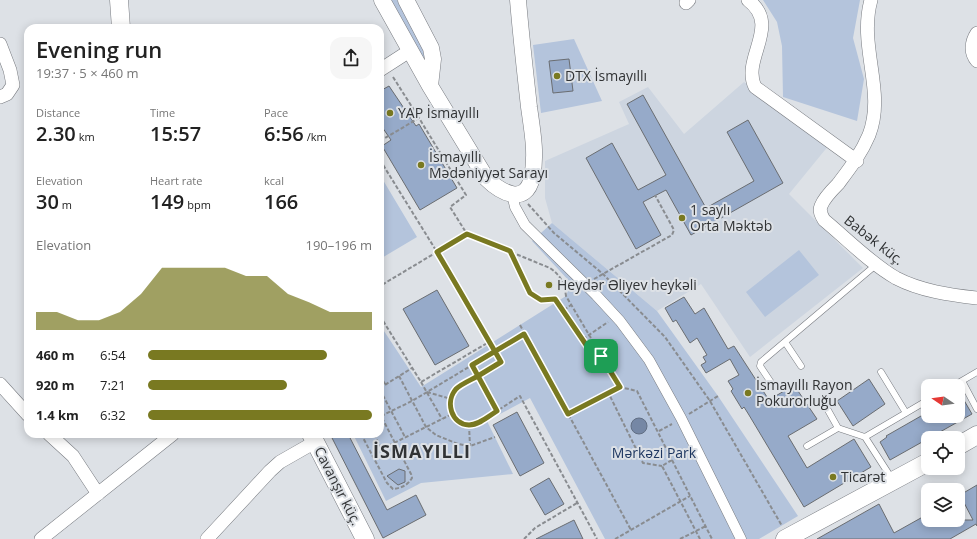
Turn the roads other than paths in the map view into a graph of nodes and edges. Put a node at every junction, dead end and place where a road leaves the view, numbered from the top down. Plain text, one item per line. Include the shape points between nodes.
1 (119, 0) edge
2 (382, 0) edge
3 (406, 0) edge
4 (518, 0) edge
5 (748, 0) edge
6 (871, 0) edge
7 (120, 24) edge
8 (977, 33) edge
9 (0, 44) edge
10 (411, 50) junction
11 (977, 61) edge
12 (384, 67) edge
13 (430, 86) junction
14 (0, 97) edge
15 (856, 161) junction
16 (516, 194) junction
17 (877, 264) junction
18 (977, 298) edge
19 (785, 342) junction
20 (802, 366) dead end
21 (881, 372) dead end
22 (977, 372) edge
23 (965, 379) edge
24 (0, 384) edge
25 (772, 384) dead end
26 (965, 387) edge
27 (824, 403) dead end
28 (921, 404) edge
29 (977, 409) edge
30 (24, 411) edge
31 (906, 413) junction
32 (838, 428) junction
33 (977, 435) edge
34 (865, 437) junction
35 (54, 438) edge
36 (168, 438) edge
37 (313, 438) edge
38 (965, 442) edge
39 (807, 446) dead end
40 (921, 466) edge
41 (893, 481) junction
42 (98, 494) junction
43 (788, 538) edge
44 (41, 539) edge
45 (207, 539) edge
46 (365, 539) edge
47 (741, 539) edge

1 - 7 main road
2 - 10 street
3 - 13 street via 431,48 433,58
4 - 16 street via 534,152 532,178 528,187
5 - 15 street via 758,7 763,26 752,71 751,79 755,87
6 - 15 street via 866,29 875,101 874,116 870,133
8 - 11 street via 972,47 973,57
9 - 14 street via 13,85
10 - 12 street
10 - 13 street
13 - 16 street via 486,178 504,193
15 - 17 street, Babək küç. via 821,205 820,211 824,220
16 - 47 street via 515,207 525,226 586,284 637,342 662,381
17 - 18 street, Babək küç. via 897,278 934,292
17 - 19 lane
19 - 20 lane
19 - 25 lane via 761,362 760,366
21 - 31 lane
22 - 23 lane
24 - 30 street
26 - 29 lane
27 - 32 lane
28 - 31 lane
31 - 34 lane
32 - 34 lane
32 - 39 lane
33 - 38 main road
34 - 41 lane
35 - 42 street via 74,456
36 - 42 street
37 - 45 street via 270,471
37 - 46 main road, Cavanşır küç.
40 - 41 main road
41 - 43 main road
42 - 44 street

